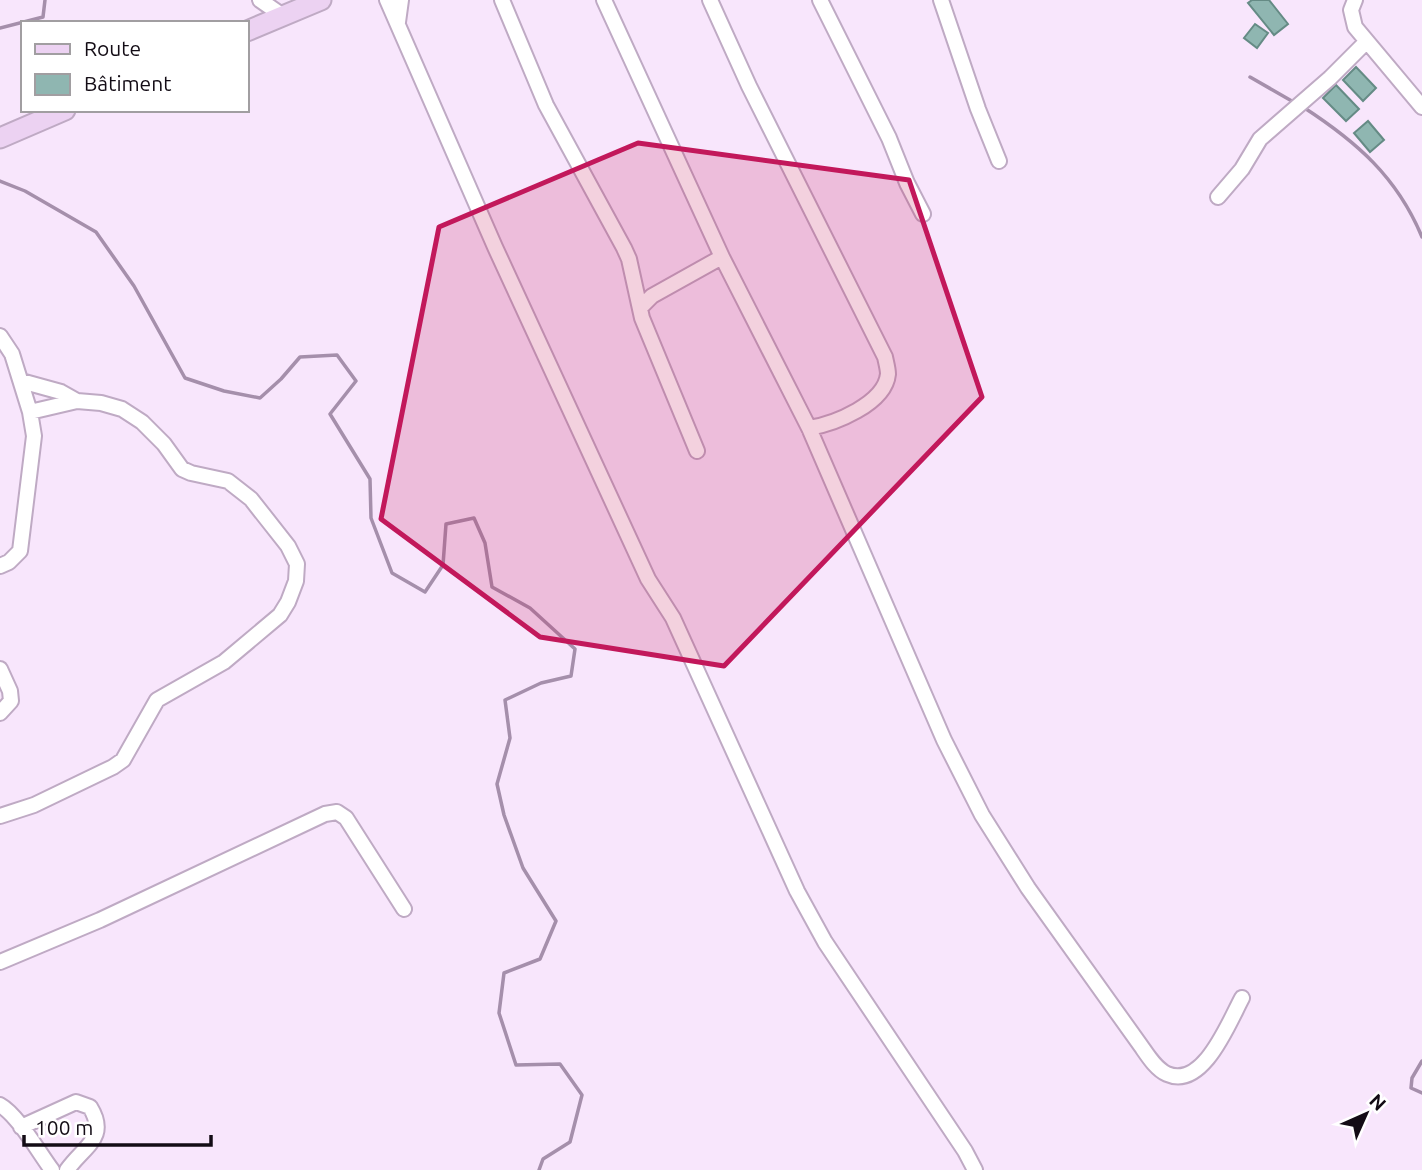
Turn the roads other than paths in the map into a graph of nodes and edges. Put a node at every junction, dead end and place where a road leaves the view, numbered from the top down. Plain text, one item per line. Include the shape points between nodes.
1 (260, 0) edge
2 (321, 0) edge
3 (387, 0) edge
4 (401, 0) edge
5 (502, 0) edge
6 (604, 0) edge
7 (710, 0) edge
8 (821, 0) edge
9 (941, 0) edge
10 (1355, 0) edge
11 (283, 16) junction
12 (398, 22) junction
13 (248, 31) edge
14 (1366, 41) junction
15 (1422, 107) edge
16 (60, 112) edge
17 (0, 138) edge
18 (999, 161) dead end
19 (1218, 197) dead end
20 (923, 215) dead end
21 (722, 257) junction
22 (637, 291) junction
23 (652, 296) junction
24 (641, 307) junction
25 (0, 336) edge
26 (21, 381) junction
27 (77, 401) junction
28 (30, 412) junction
29 (809, 428) junction
30 (697, 451) dead end
31 (0, 566) edge
32 (0, 669) edge
33 (0, 713) edge
34 (0, 816) edge
35 (404, 909) dead end
36 (0, 962) edge
37 (1242, 998) dead end
38 (0, 1105) edge
39 (21, 1127) junction
40 (52, 1170) edge
41 (67, 1170) edge
42 (975, 1170) edge

1 - 11 street
2 - 11 street
3 - 12 street
4 - 12 street
5 - 22 street via 545,105 624,248
6 - 21 street
7 - 29 street via 885,357 888,373 884,386 869,401 850,415
8 - 20 street
9 - 18 street
10 - 14 street via 1352,20
11 - 13 street
12 - 42 street via 501,259 797,891 825,942
14 - 15 street
14 - 19 street via 1260,139
16 - 17 street
21 - 23 street
21 - 29 street
22 - 23 street
22 - 24 street
23 - 24 street
24 - 30 street
25 - 26 street
26 - 27 street
26 - 28 street
27 - 28 street
27 - 34 street via 122,409 164,444 182,469 228,481 251,499 288,546 297,564 296,581 280,615 238,651 157,700 123,760
28 - 31 street via 33,453 20,551
29 - 37 street via 944,740 982,815 1028,888 1156,1066 1178,1077 1191,1073 1214,1052
32 - 33 street via 11,701
35 - 36 street via 346,818 337,812
38 - 39 street
39 - 40 street
39 - 41 street via 64,1105 76,1102 90,1107 98,1132

